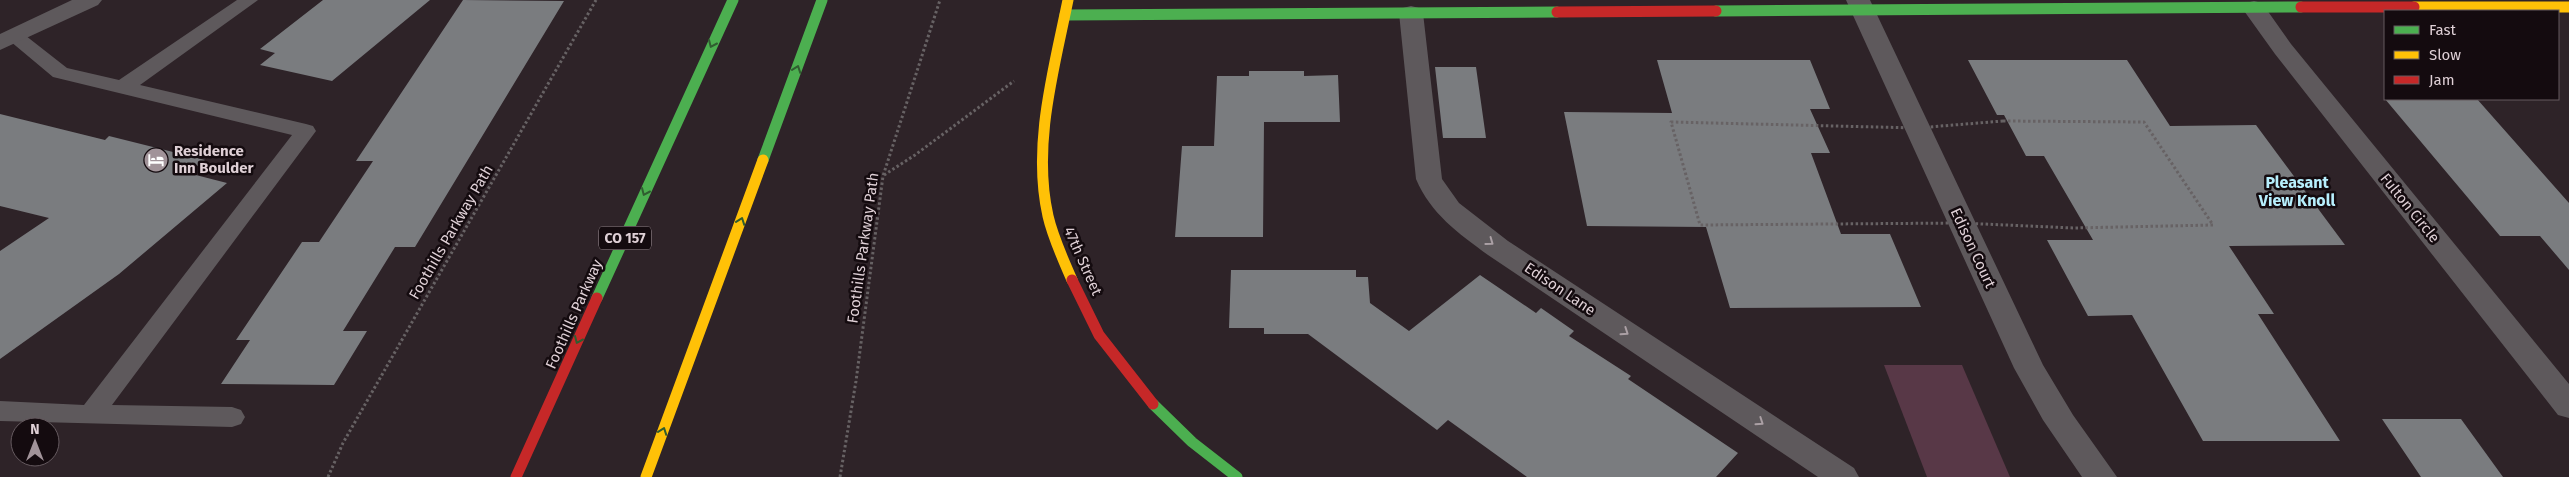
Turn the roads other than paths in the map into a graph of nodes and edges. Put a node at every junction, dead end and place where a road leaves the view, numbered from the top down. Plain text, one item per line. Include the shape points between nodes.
1 (90, 0) edge
2 (249, 0) edge
3 (733, 0) edge
4 (822, 0) edge
5 (1068, 0) edge
6 (1860, 4) edge
7 (2373, 4) edge
8 (2569, 7) edge
9 (2254, 8) junction
10 (1411, 13) junction
11 (1065, 15) junction
12 (7, 40) edge
13 (122, 88) junction
14 (2569, 406) edge
15 (0, 411) edge
16 (90, 415) junction
17 (232, 417) dead end
18 (516, 477) edge
19 (646, 477) edge
20 (1237, 477) edge
21 (1842, 477) edge
22 (2101, 477) edge

1 - 12 street
2 - 13 lane
3 -> 18 main road, Foothills Parkway / CO 157
19 -> 4 main road
5 - 11 main road, 47th Street
6 - 9 main road
6 - 10 main road via 1606,13
6 - 22 street, Edison Court via 1960,223 2052,411
7 - 8 main road
7 - 9 main road
9 - 14 street, Fulton Circle
10 - 11 main road
10 -> 21 street, Edison Lane via 1430,179 1434,192 1450,213
11 - 20 main road, 47th Street via 1043,172 1053,235 1099,335 1151,402 1220,466
12 - 13 lane via 60,73
13 - 16 lane via 306,131
15 - 16 lane
16 - 17 lane

